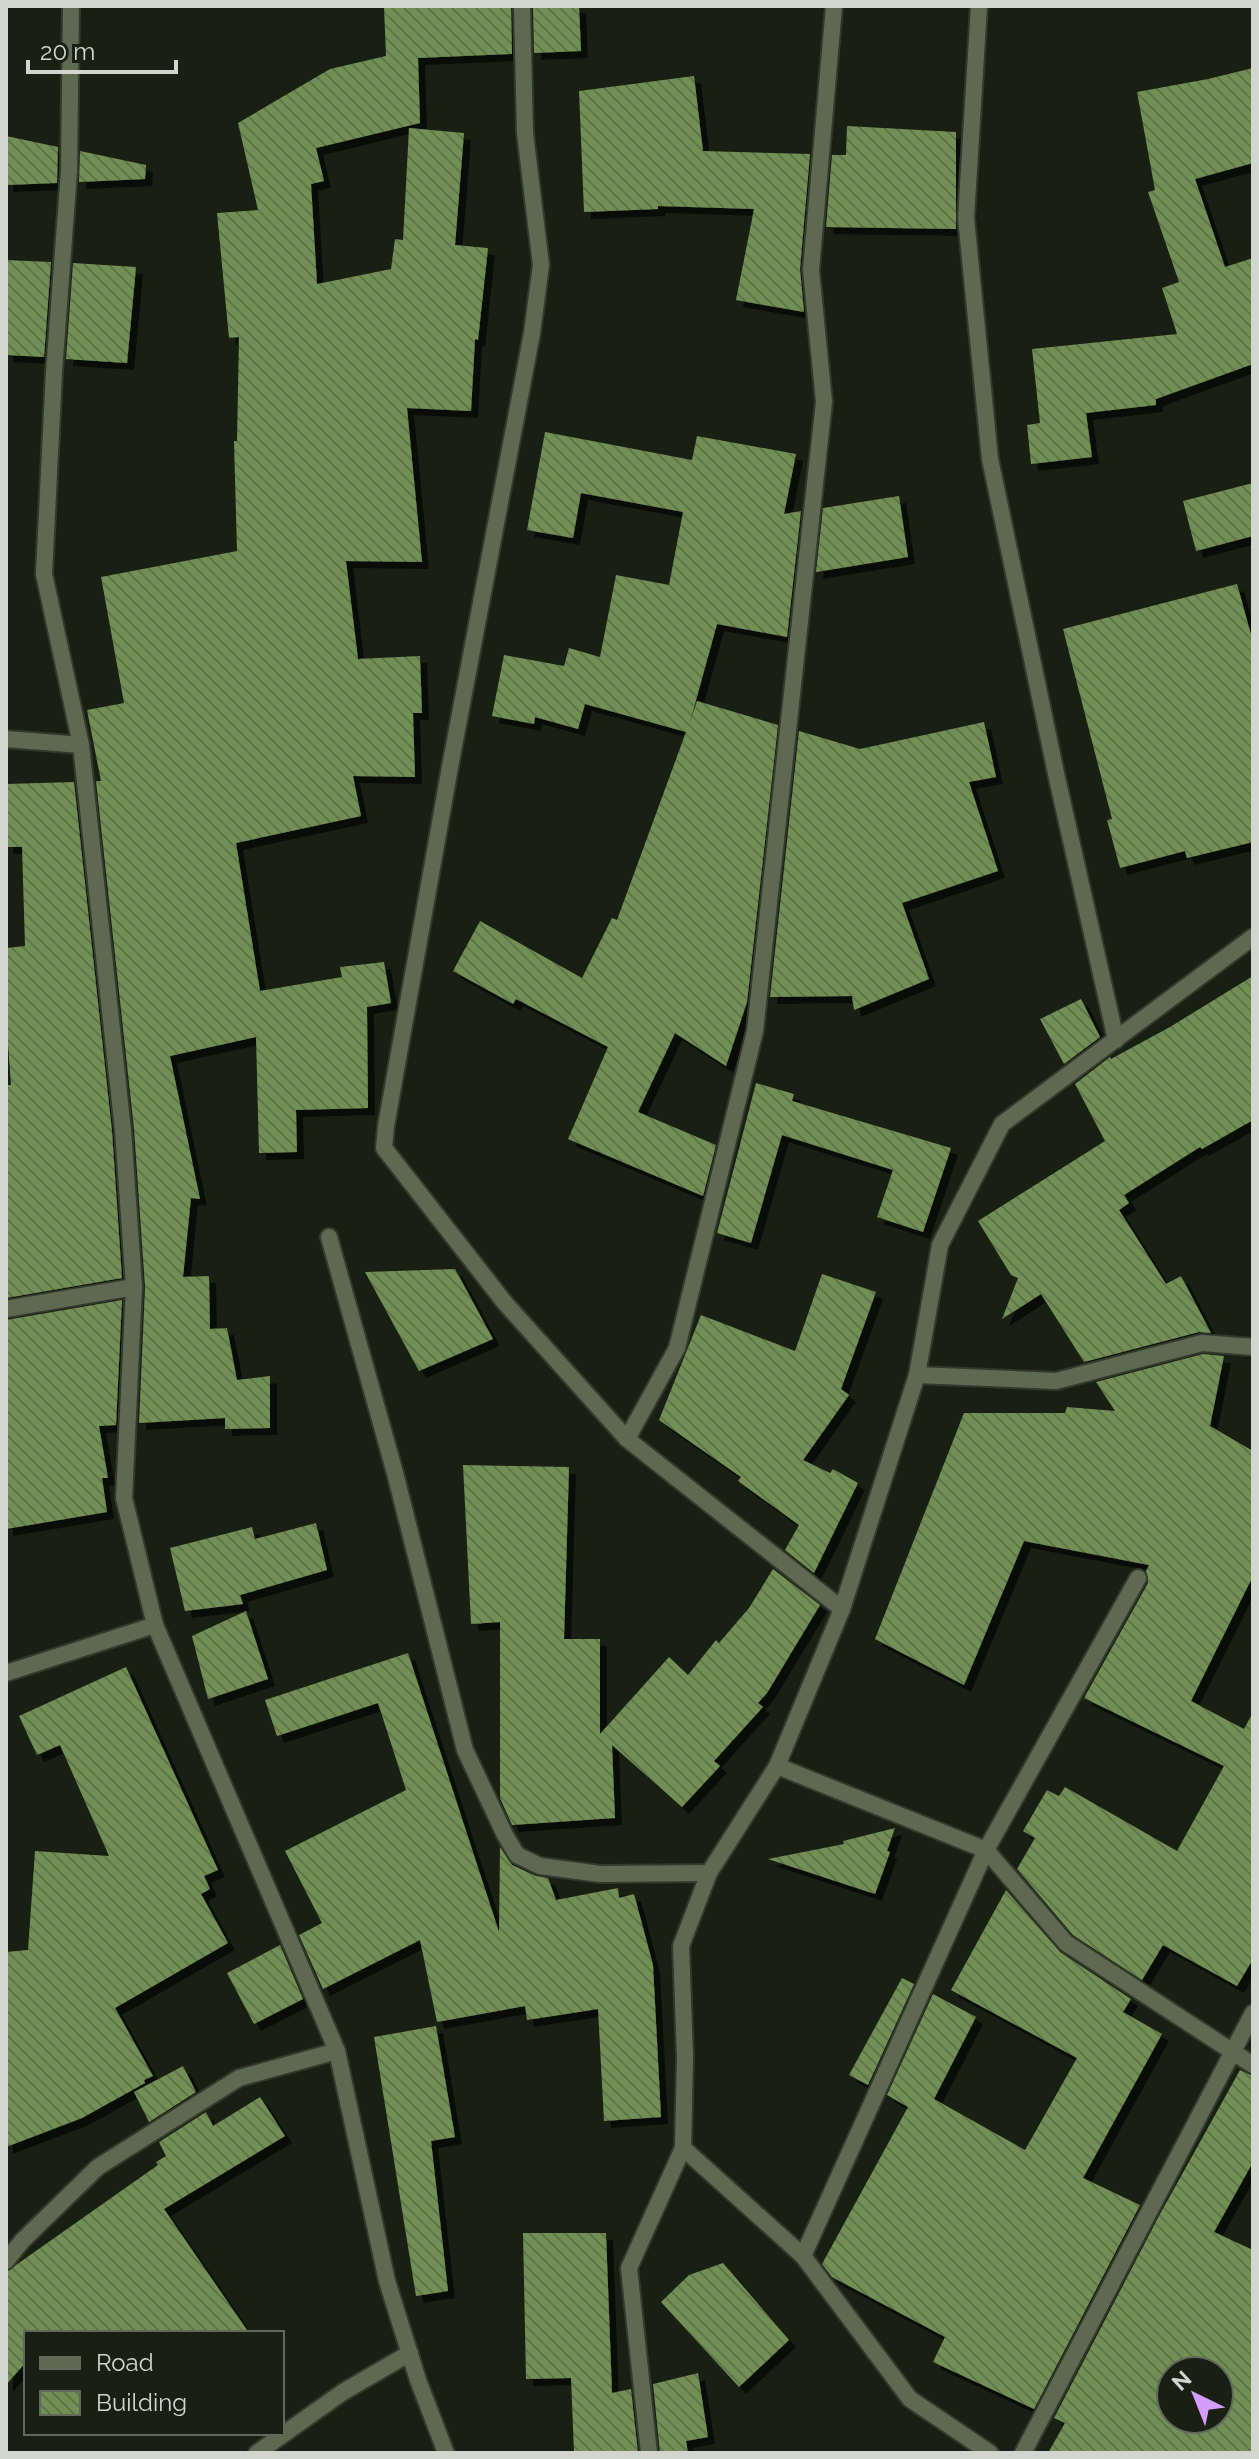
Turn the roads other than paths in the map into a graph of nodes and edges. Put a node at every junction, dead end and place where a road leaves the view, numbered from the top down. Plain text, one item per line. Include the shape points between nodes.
1 (71, 6) edge
2 (522, 6) edge
3 (834, 6) edge
4 (979, 6) edge
5 (6, 739) edge
6 (81, 745) junction
7 (1253, 937) edge
8 (1116, 1040) junction
9 (329, 1237) dead end
10 (134, 1287) junction
11 (6, 1309) edge
12 (1253, 1347) edge
13 (917, 1375) junction
14 (627, 1439) junction
15 (1138, 1578) dead end
16 (842, 1609) junction
17 (155, 1625) junction
18 (6, 1673) edge
19 (777, 1766) junction
20 (986, 1850) junction
21 (709, 1873) junction
22 (1253, 2013) edge
23 (337, 2051) junction
24 (1231, 2053) junction
25 (1253, 2065) edge
26 (683, 2148) junction
27 (803, 2256) junction
28 (6, 2261) edge
29 (410, 2353) junction
30 (284, 2434) edge
31 (282, 2435) edge
32 (257, 2453) edge
33 (446, 2453) edge
34 (649, 2453) edge
35 (990, 2453) edge
36 (1023, 2453) edge

1 - 6 street via 69,171 44,574
2 - 14 street via 525,133 541,265 384,1148 505,1303
3 - 14 street via 811,270 824,402 755,1031 677,1348
4 - 8 street via 966,218 990,459
5 - 6 street
6 - 10 street via 123,1130
7 - 8 street
8 - 13 street via 1002,1124 940,1245
9 - 21 street via 465,1750 505,1835 517,1855 540,1866 600,1874
10 - 11 street
10 - 17 street via 124,1498
12 - 13 street via 1202,1343 1056,1381
13 - 16 street
14 - 16 street
15 - 20 street
16 - 19 street
17 - 18 street
17 - 23 street
19 - 20 street
19 - 21 street
20 - 24 street via 1066,1943
20 - 27 street
21 - 26 street via 681,1946
22 - 24 street
23 - 28 street via 239,2078 98,2167
23 - 29 street via 387,2281
24 - 25 street
24 - 36 street
26 - 27 street
26 - 34 street via 629,2268
27 - 35 street via 910,2399
29 - 30 street
29 - 33 street
31 - 32 street

